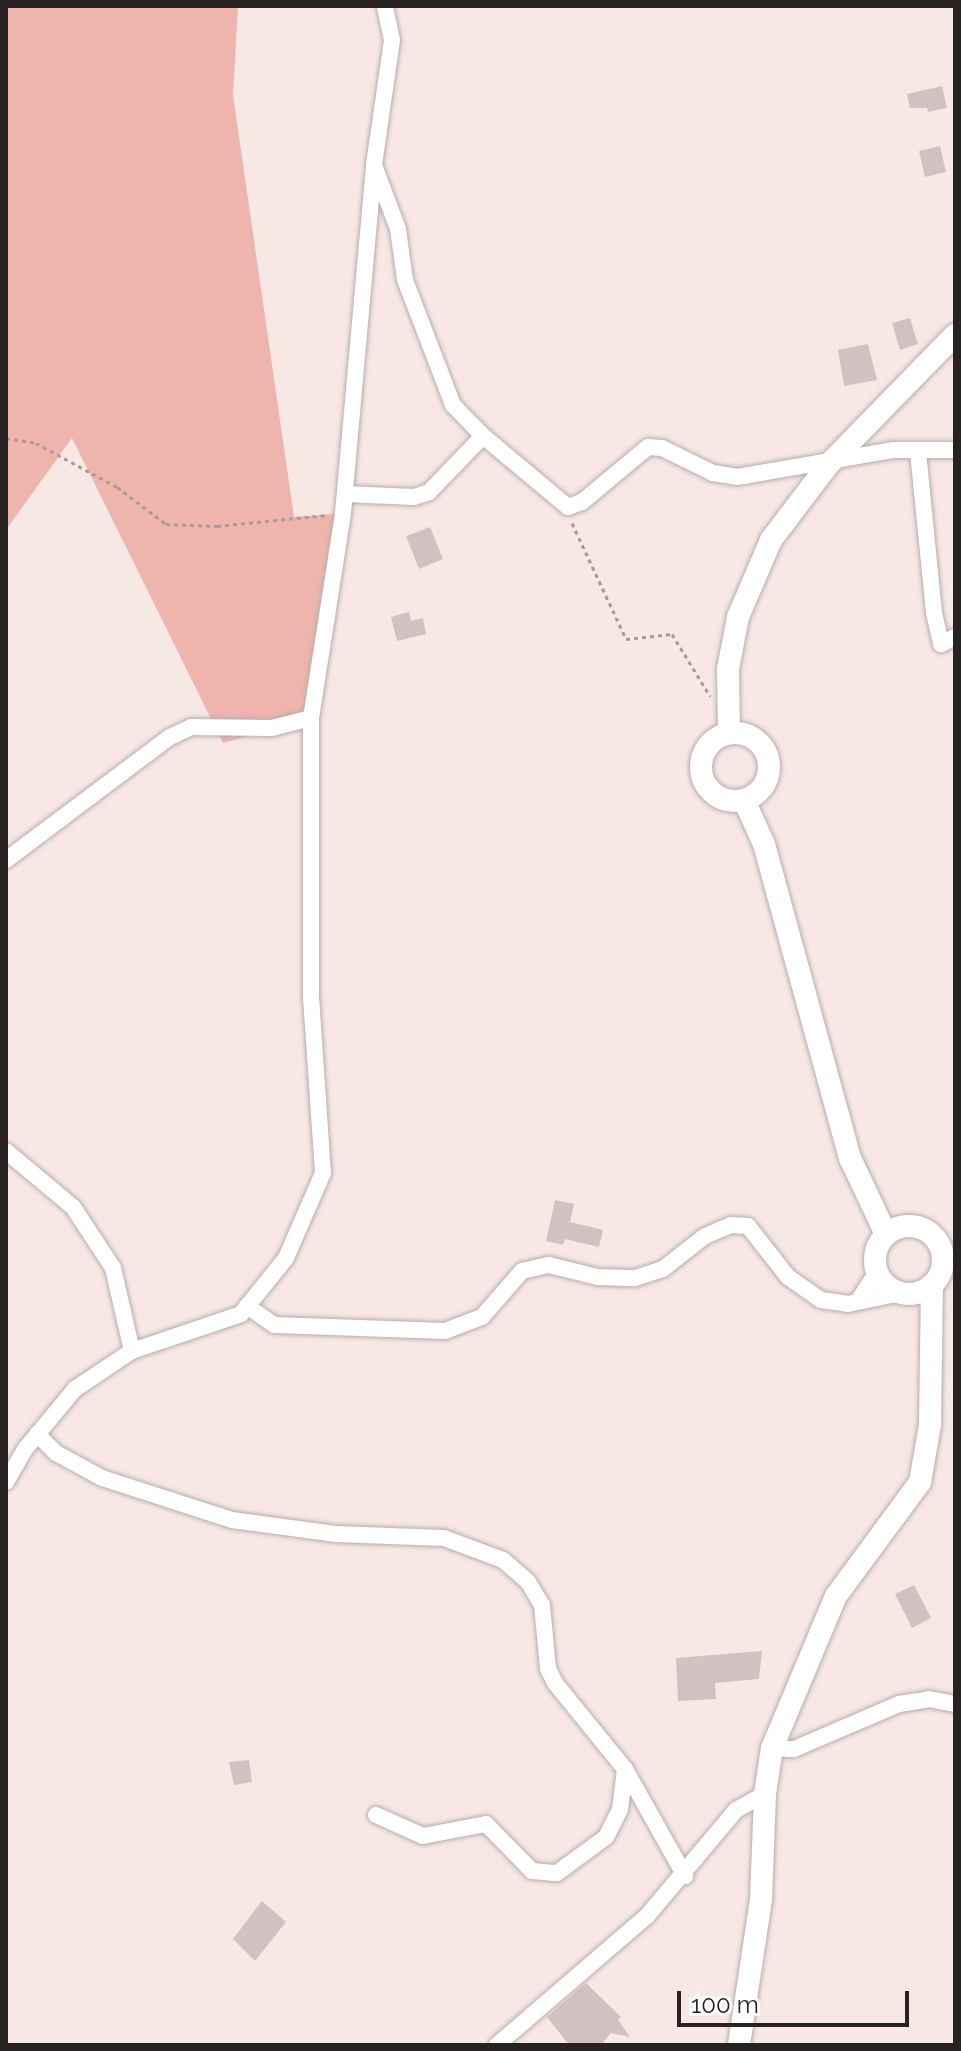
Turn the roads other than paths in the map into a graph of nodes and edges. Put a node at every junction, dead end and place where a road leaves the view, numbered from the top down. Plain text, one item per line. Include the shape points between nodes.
1 (385, 6) edge
2 (374, 165) junction
3 (955, 335) edge
4 (483, 436) junction
5 (955, 450) edge
6 (918, 452) junction
7 (828, 465) junction
8 (345, 494) junction
9 (955, 637) edge
10 (311, 718) junction
11 (729, 733) junction
12 (744, 800) junction
13 (6, 860) edge
14 (6, 1151) edge
15 (955, 1229) edge
16 (886, 1234) junction
17 (933, 1236) junction
18 (949, 1252) edge
19 (877, 1272) junction
20 (916, 1290) junction
21 (860, 1298) junction
22 (247, 1306) junction
23 (132, 1351) junction
24 (37, 1434) junction
25 (6, 1482) edge
26 (955, 1704) edge
27 (772, 1748) junction
28 (625, 1769) junction
29 (765, 1794) junction
30 (376, 1815) dead end
31 (685, 1876) junction
32 (497, 2045) edge
33 (739, 2045) edge

1 - 2 street via 392,40
2 - 4 street via 398,229 405,280 453,405
2 - 8 street
3 - 7 street
4 - 7 street via 568,507 582,502 648,447 737,477
4 - 8 street via 429,492 414,497
5 - 6 street
6 - 7 street via 893,450
6 - 9 street via 934,613 941,644
7 - 11 street via 771,540 752,575 728,669
8 - 10 street
10 - 13 street via 272,728 213,726 180,732
10 - 22 street via 311,999 323,1173 286,1258
11 - 12 street via 751,737 767,754 768,776
11 - 12 street via 710,743 702,774 723,798
12 - 16 street via 764,844 845,1144
14 - 23 street via 73,1207 113,1268
15 - 17 street
16 - 17 street via 910,1226
16 - 19 street via 876,1252
17 - 18 street
18 - 20 street
19 - 20 street
19 - 21 street
20 - 21 street
20 - 27 street via 932,1319 930,1425 920,1482 836,1596
21 - 22 street via 848,1304 821,1300 788,1277 748,1226 731,1225 705,1236 663,1269 635,1278 598,1277 549,1265 522,1271 482,1317 445,1331 274,1325
22 - 23 street via 241,1314
23 - 24 street via 75,1389
24 - 25 street
24 - 28 street via 56,1453 102,1478 232,1520 335,1534 444,1538 503,1560 528,1582 542,1605 548,1669 555,1683
26 - 27 street via 929,1699 899,1704 794,1749
27 - 29 street
28 - 30 street via 620,1810 606,1837 557,1873 532,1871 486,1824 423,1836
28 - 31 street
29 - 31 street via 736,1810
29 - 33 street via 761,1899
31 - 32 street via 647,1916

